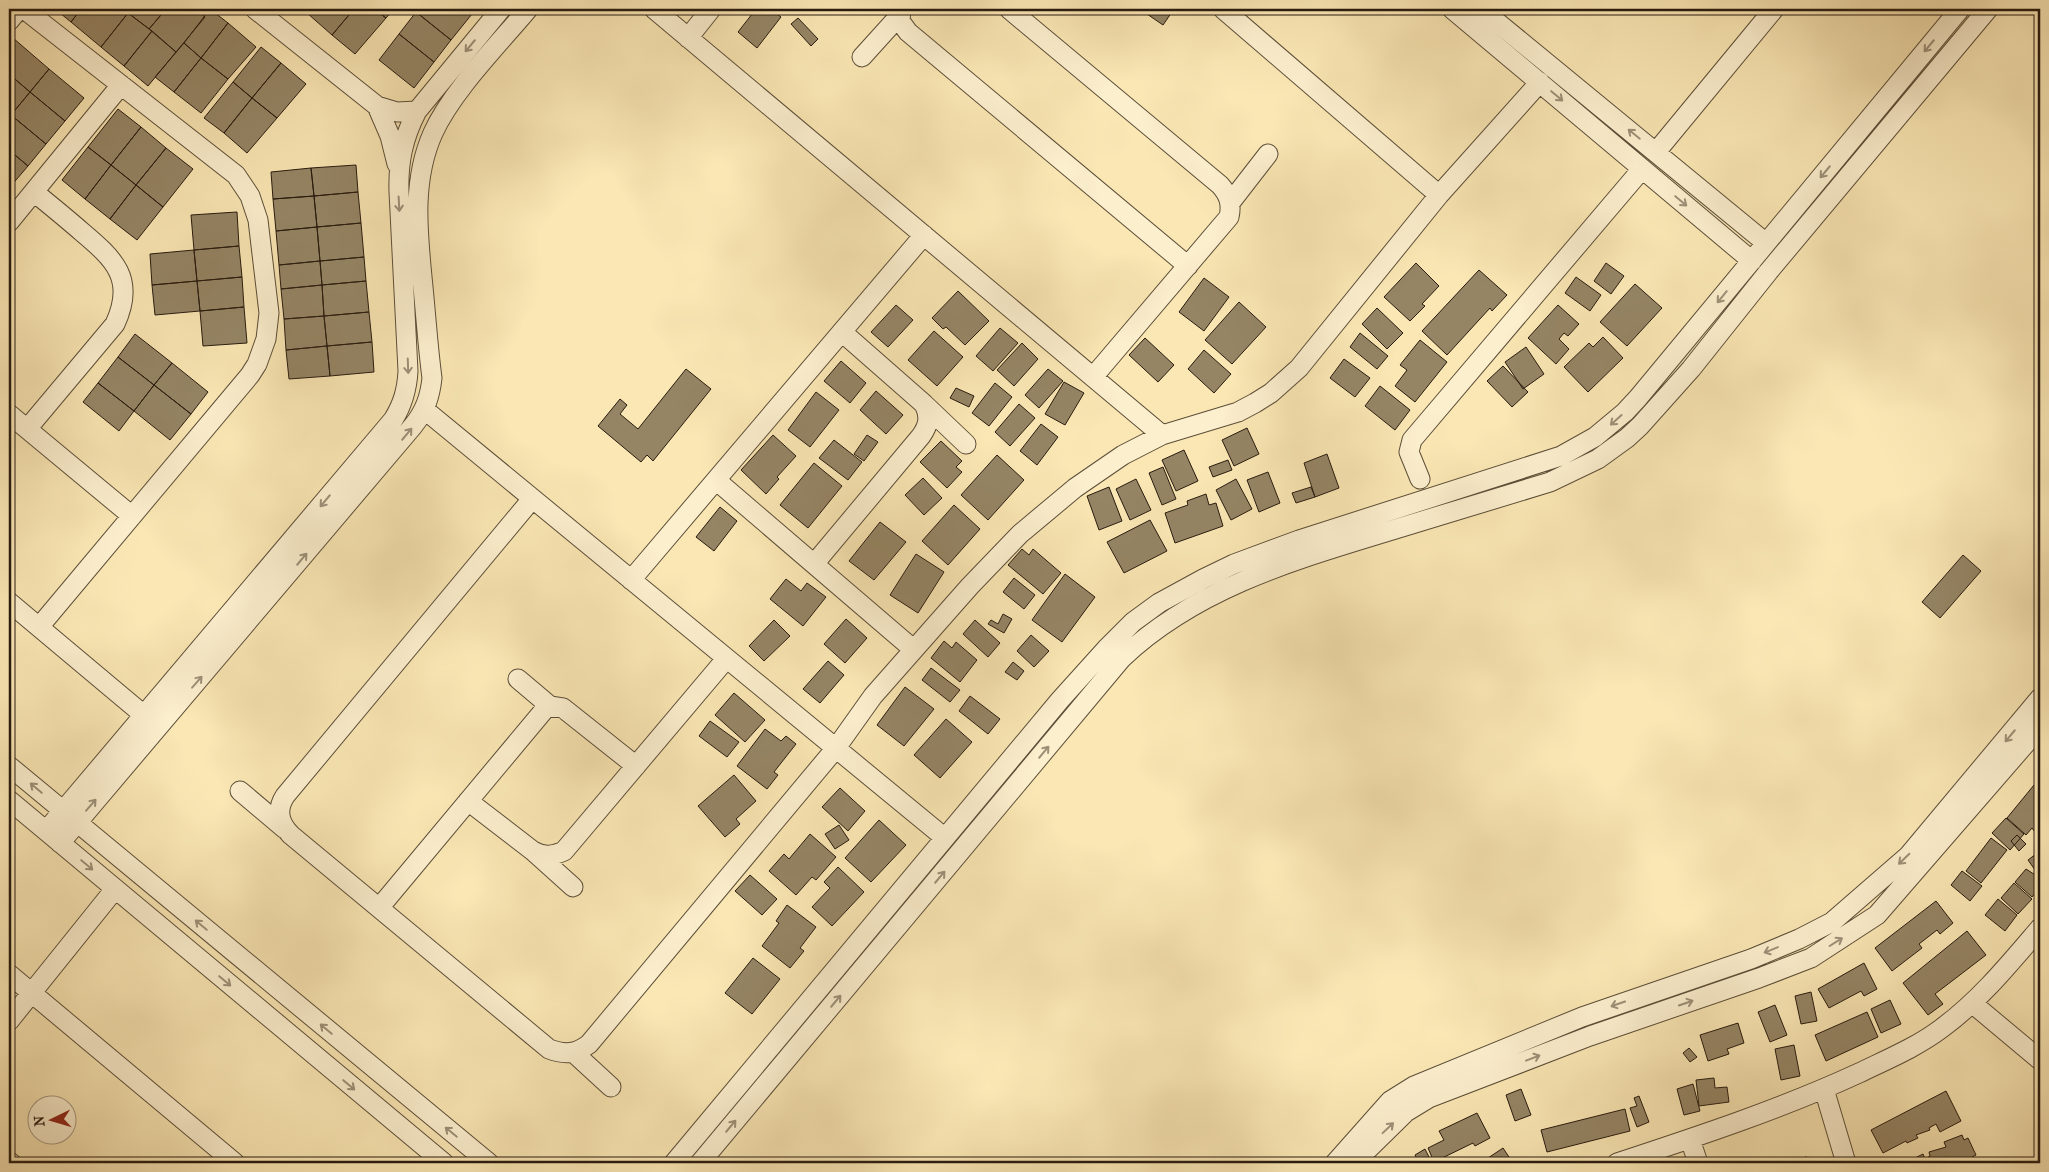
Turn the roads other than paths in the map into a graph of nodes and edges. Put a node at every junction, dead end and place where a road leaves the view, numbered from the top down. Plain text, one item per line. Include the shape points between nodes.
1 (19, 9) edge
2 (24, 9) edge
3 (256, 9) edge
4 (501, 9) edge
5 (528, 9) edge
6 (654, 9) edge
7 (711, 9) edge
8 (1009, 9) edge
9 (1223, 9) edge
10 (1452, 9) edge
11 (1481, 9) edge
12 (1774, 9) edge
13 (1960, 9) edge
14 (1988, 9) edge
15 (900, 12) edge
16 (9, 21) edge
17 (688, 38) junction
18 (1507, 42) junction
19 (862, 57) dead end
20 (1540, 82) junction
21 (121, 84) junction
22 (377, 106) junction
23 (417, 111) junction
24 (1656, 152) junction
25 (1268, 154) dead end
26 (398, 168) junction
27 (1642, 169) junction
28 (34, 192) junction
29 (1440, 195) junction
30 (1230, 203) junction
31 (9, 222) edge
32 (924, 235) junction
33 (1766, 244) junction
34 (411, 259) junction
35 (1752, 261) junction
36 (1188, 266) junction
37 (842, 332) junction
38 (1675, 354) junction
39 (1692, 369) junction
40 (1093, 378) junction
41 (924, 404) junction
42 (424, 410) junction
43 (9, 414) edge
44 (28, 429) junction
45 (1162, 435) junction
46 (966, 444) dead end
47 (1420, 479) dead end
48 (717, 481) junction
49 (532, 499) junction
50 (132, 516) junction
51 (814, 564) junction
52 (266, 572) junction
53 (631, 580) junction
54 (281, 584) junction
55 (9, 602) edge
56 (40, 627) junction
57 (914, 649) junction
58 (726, 659) junction
59 (518, 679) dead end
60 (2040, 698) edge
61 (1060, 700) junction
62 (550, 706) junction
63 (1077, 712) junction
64 (145, 716) junction
65 (2040, 727) edge
66 (836, 748) junction
67 (9, 766) edge
68 (636, 766) junction
69 (240, 791) dead end
70 (9, 800) edge
71 (468, 801) junction
72 (70, 816) junction
73 (285, 830) junction
74 (53, 837) junction
75 (945, 838) junction
76 (533, 851) junction
77 (573, 887) dead end
78 (115, 888) junction
79 (379, 908) junction
80 (2040, 928) edge
81 (9, 974) edge
82 (32, 993) junction
83 (1972, 1003) junction
84 (1582, 1017) junction
85 (9, 1021) edge
86 (1590, 1036) junction
87 (574, 1053) junction
88 (2040, 1060) edge
89 (611, 1087) dead end
90 (1824, 1089) junction
91 (405, 1094) junction
92 (388, 1116) junction
93 (1690, 1139) junction
94 (235, 1163) edge
95 (444, 1163) edge
96 (489, 1163) edge
97 (674, 1163) edge
98 (700, 1163) edge
99 (1335, 1163) edge
100 (1354, 1163) edge
101 (1617, 1163) edge
102 (1698, 1163) edge
103 (1846, 1163) edge

1 - 16 street
2 - 21 street
3 - 22 street
4 -> 23 street
5 - 34 street via 459,92 434,133 420,179
6 - 17 street
7 - 17 street
8 - 30 street via 1220,185
9 - 29 street
10 - 18 street
11 - 18 street
12 - 24 street
13 -> 33 street
14 - 39 street
15 - 19 street
15 - 36 street via 900,22 908,32
17 - 32 street
18 - 20 street
24 -> 18 street
20 -> 27 street
20 - 29 street
21 - 28 street
21 - 50 street via 226,166 244,185 258,220 269,313 266,339 250,375
22 - 23 street via 396,112
22 - 26 street via 390,136
23 - 26 street via 405,138
24 - 33 street
25 - 30 street
26 -> 34 street
27 -> 35 street
27 - 47 street via 1412,440 1409,452
28 - 31 street
28 - 44 street via 108,254 120,275 123,296 115,324
29 - 45 street via 1285,382 1271,394 1238,412
30 - 36 street via 1229,217
32 - 37 street
32 - 40 street
33 - 35 street
34 - 42 street via 432,378
34 -> 52 street via 408,384 400,409
35 -> 38 street
36 - 40 street
37 - 41 street
37 - 48 street
38 - 39 street
38 -> 61 street via 1611,426 1561,456 1266,551 1172,596 1122,632
39 - 63 street via 1627,438 1583,468 1550,482 1280,566 1182,611 1147,635 1122,658
40 - 45 street
41 - 46 street
41 - 51 street via 928,420 926,429
42 - 49 street
54 -> 42 street
43 - 44 street
44 - 50 street
45 - 57 street via 1123,455 1045,512 994,560
48 - 51 street
48 - 53 street
49 - 53 street
49 - 73 street via 285,796 279,816
50 - 56 street
51 - 57 street
52 - 54 street
52 - 64 street
53 - 58 street
72 -> 54 street
55 - 56 street
56 - 64 street
57 - 66 street via 873,696
58 - 66 street
58 - 68 street
59 - 62 street
60 -> 84 street via 1908,856 1832,922 1751,959
61 - 63 street
61 - 75 street
62 - 68 street via 563,708
62 - 71 street
98 -> 63 street
64 - 72 street
86 -> 65 street via 1811,958 1877,915
66 - 75 street
66 - 87 street via 589,1044
72 -> 67 street
68 - 76 street via 564,851 545,856
69 - 73 street
70 - 74 street
71 - 76 street
71 - 79 street
72 - 74 street
91 -> 72 street
73 - 79 street
74 -> 78 street
75 - 97 street
76 - 77 street
78 - 82 street
78 -> 92 street
79 - 87 street via 550,1049
80 - 83 street
81 - 82 street
82 - 85 street
82 - 94 street
83 - 88 street
83 - 90 street via 1915,1047
84 - 86 street
84 - 99 street via 1414,1086 1390,1101
100 -> 86 street via 1406,1112 1429,1098
87 - 89 street
90 - 93 street
90 - 103 street
91 - 92 street
96 -> 91 street
92 - 95 street
93 - 101 street
93 - 102 street

